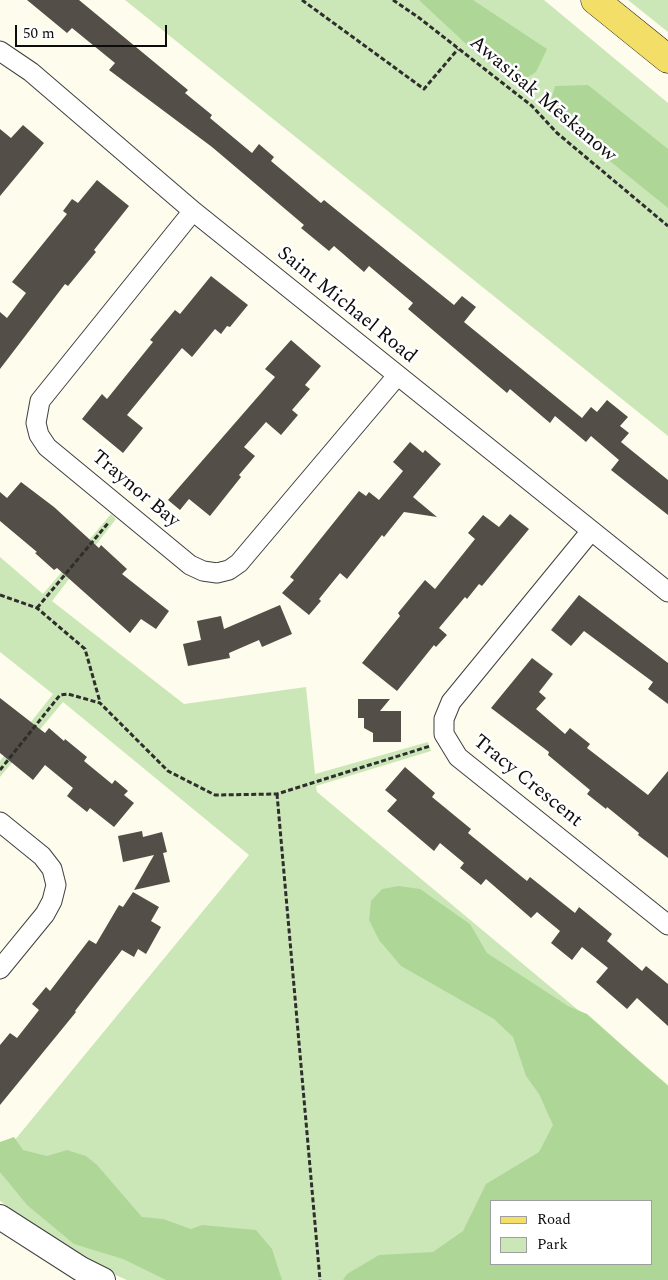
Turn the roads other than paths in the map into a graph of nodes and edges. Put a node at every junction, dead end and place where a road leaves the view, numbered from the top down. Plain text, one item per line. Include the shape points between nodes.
1 (595, 0) edge
2 (0, 51) edge
3 (668, 59) edge
4 (193, 211) junction
5 (397, 376) junction
6 (591, 531) junction
7 (668, 592) edge
8 (0, 822) edge
9 (668, 925) edge
10 (0, 969) edge
11 (0, 1216) edge
12 (103, 1280) edge

1 - 3 main road
2 - 4 street, Saint Michael Road via 31,72
4 - 5 street, Saint Michael Road
4 - 5 street, Traynor Bay via 40,401 36,423 39,436 47,447 190,565 217,573 239,564
5 - 6 street, Saint Michael Road
6 - 7 street, Saint Michael Road
6 - 9 street, Tracy Crescent via 451,702 444,719 444,734 458,757
8 - 10 street via 42,856 52,869 56,886 45,914
11 - 12 street

